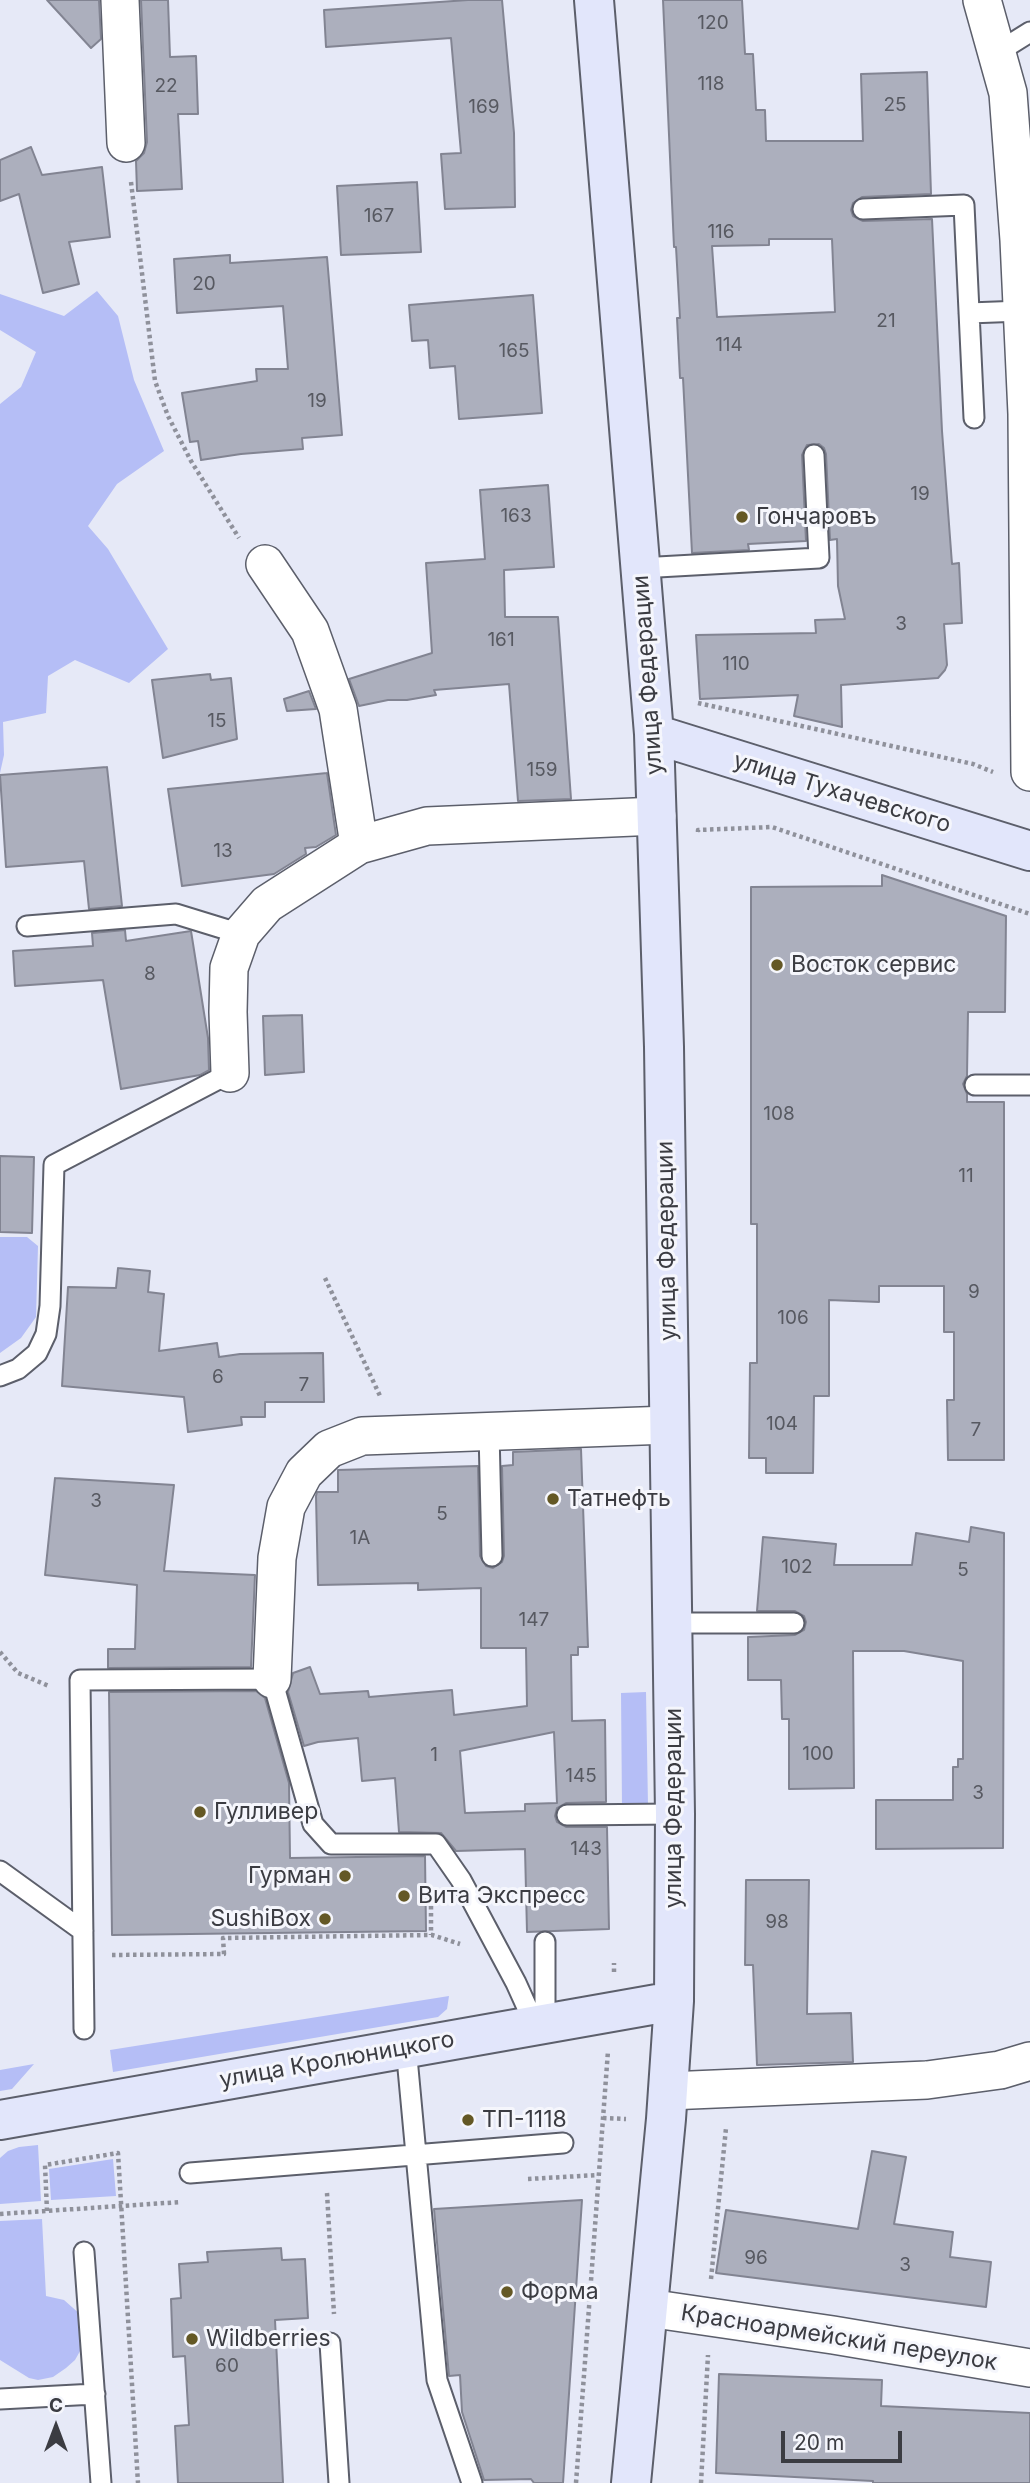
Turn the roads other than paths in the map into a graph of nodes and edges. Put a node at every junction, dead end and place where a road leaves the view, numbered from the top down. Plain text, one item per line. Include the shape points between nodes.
1 (120, 0) edge
2 (594, 0) edge
3 (982, 0) edge
4 (1030, 32) edge
5 (998, 52) junction
6 (126, 142) road end
7 (863, 209) dead end
8 (1025, 240) edge
9 (1022, 312) junction
10 (969, 313) junction
11 (974, 418) dead end
12 (814, 455) dead end
13 (265, 564) road end
14 (640, 568) junction
15 (654, 734) junction
16 (1030, 772) edge
17 (657, 816) junction
18 (359, 845) junction
19 (1030, 851) edge
20 (27, 926) dead end
21 (241, 934) junction
22 (230, 1073) joint
23 (975, 1085) dead end
24 (1030, 1085) edge
25 (0, 1376) edge
26 (669, 1425) junction
27 (489, 1432) junction
28 (492, 1556) dead end
29 (672, 1623) junction
30 (794, 1623) dead end
31 (272, 1679) junction
32 (675, 1814) junction
33 (567, 1815) dead end
34 (0, 1871) edge
35 (83, 1931) junction
36 (545, 1942) dead end
37 (674, 2001) junction
38 (540, 2024) junction
39 (84, 2029) dead end
40 (406, 2047) junction
41 (1030, 2061) edge
42 (668, 2091) junction
43 (0, 2120) edge
44 (564, 2143) dead end
45 (416, 2155) junction
46 (191, 2173) dead end
47 (84, 2252) dead end
48 (648, 2308) junction
49 (330, 2343) dead end
50 (1030, 2368) edge
51 (95, 2395) junction
52 (0, 2399) edge
53 (101, 2483) edge
54 (339, 2483) edge
55 (472, 2483) edge
56 (631, 2483) edge

1 - 6 street
2 - 14 main road, улица Федерации
3 - 5 street
4 - 5 lane
5 - 8 street via 1008,93
7 - 10 lane via 964,205
8 - 9 street
9 - 10 lane
9 - 16 street
10 - 11 lane
12 - 14 lane via 819,558
13 - 18 street via 310,631 338,709
14 - 15 main road, улица Федерации
15 - 17 main road, улица Федерации
15 - 19 main road, улица Тухачевского
17 - 18 street via 427,826
17 - 26 main road, улица Федерации
18 - 21 street via 267,904
20 - 21 lane via 176,914
21 - 22 street via 229,968
22 - 25 lane via 54,1165 46,1334 37,1353 18,1369
23 - 24 lane
26 - 27 street
26 - 29 main road, улица Федерации
27 - 28 lane
27 - 31 street via 362,1436 329,1449 304,1473 286,1507 277,1558
29 - 30 lane
29 - 32 main road, улица Федерации
31 - 35 lane via 80,1680
31 - 38 lane via 313,1824 331,1844 436,1844 461,1880
32 - 33 lane
32 - 37 main road, улица Федерации
34 - 35 lane
35 - 39 lane
36 - 38 lane
37 - 38 main road, улица Кролюницкого
37 - 42 main road, улица Федерации
38 - 40 main road, улица Кролюницкого
40 - 43 main road, улица Кролюницкого
40 - 45 lane
41 - 42 street via 927,2080
42 - 48 main road, улица Федерации
44 - 45 lane
45 - 46 lane
45 - 55 lane via 437,2380
47 - 51 lane
48 - 50 street, Красноармейский переулок
48 - 56 main road, улица Федерации
49 - 54 lane
51 - 52 lane
51 - 53 lane

